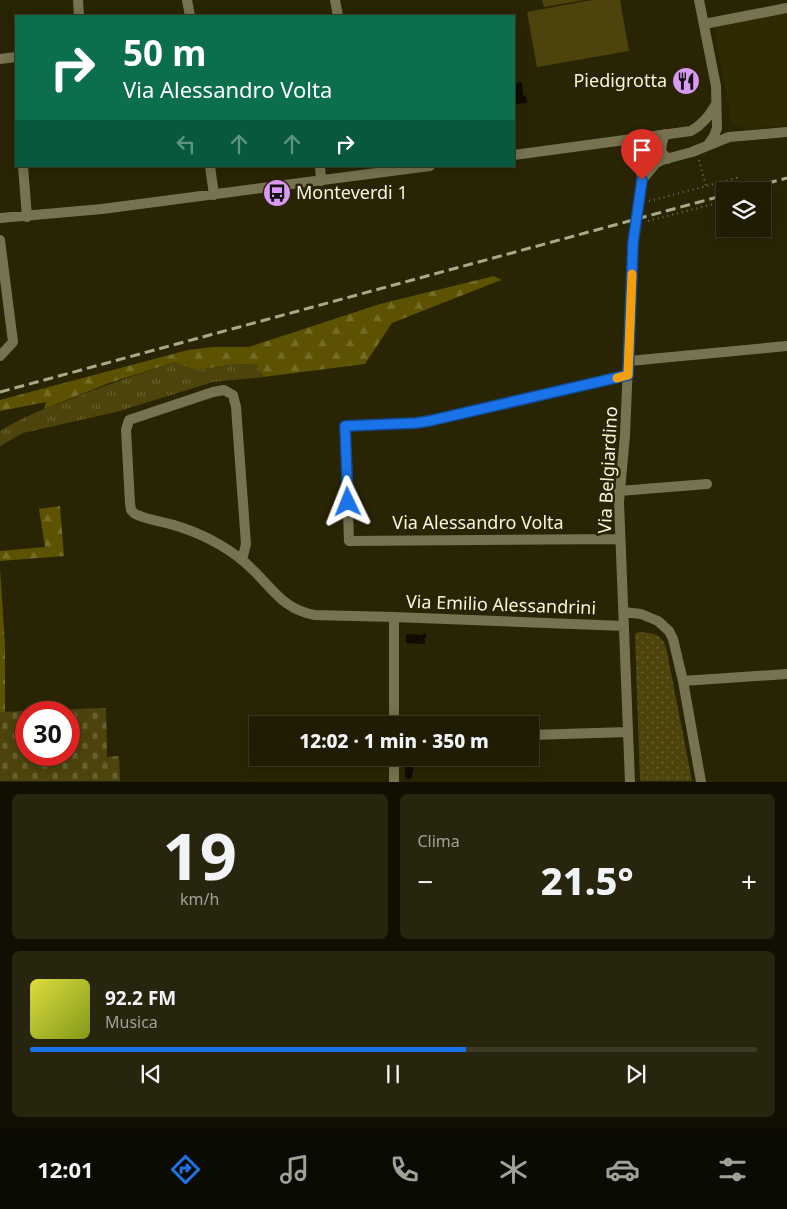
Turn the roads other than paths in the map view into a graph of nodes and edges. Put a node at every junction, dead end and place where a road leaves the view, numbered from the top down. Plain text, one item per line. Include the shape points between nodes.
1 (78, 0) edge
2 (187, 0) edge
3 (335, 0) edge
4 (699, 0) edge
5 (787, 8) edge
6 (79, 15) edge
7 (190, 15) edge
8 (338, 15) edge
9 (704, 24) junction
10 (15, 57) edge
11 (0, 59) edge
12 (716, 104) junction
13 (704, 122) junction
14 (717, 128) junction
15 (691, 131) junction
16 (787, 132) edge
17 (660, 135) junction
18 (729, 136) junction
19 (628, 140) junction
20 (708, 145) junction
21 (643, 151) junction
22 (694, 151) junction
23 (515, 156) edge
24 (668, 159) junction
25 (23, 167) edge
26 (210, 167) edge
27 (320, 167) edge
28 (413, 167) edge
29 (396, 168) edge
30 (642, 180) junction
31 (321, 181) junction
32 (214, 195) junction
33 (27, 217) junction
34 (0, 218) edge
35 (0, 240) edge
36 (787, 346) edge
37 (0, 356) edge
38 (629, 360) junction
39 (628, 375) junction
40 (707, 484) dead end
41 (619, 492) junction
42 (620, 538) junction
43 (242, 560) junction
44 (624, 612) junction
45 (394, 617) junction
46 (624, 626) junction
47 (787, 674) edge
48 (683, 681) junction
49 (394, 716) edge
50 (628, 732) junction
51 (539, 735) edge
52 (394, 766) edge
53 (394, 782) edge
54 (630, 782) edge
55 (701, 782) edge

1 - 6 street
2 - 7 street
3 - 8 street
4 - 9 street
5 - 9 street
9 - 12 street via 716,86
10 - 11 street
12 - 13 street
12 - 14 street
13 - 14 street
13 - 15 street
14 - 18 street
14 - 20 street
15 - 17 street
15 - 22 street via 696,139
16 - 18 street
17 - 19 street
17 - 21 street
17 - 24 street via 661,152
18 - 20 street
19 - 21 street
19 - 23 street
20 - 22 street
21 - 24 street via 654,158
21 - 30 street, Via Belgiardino via 640,156
22 - 24 street
24 - 30 street via 655,164
25 - 33 street
26 - 32 street
27 - 31 street
28 - 29 street
29 - 31 street
30 - 38 street, Via Belgiardino via 633,243
31 - 32 street
32 - 33 street
33 - 34 street
35 - 37 street via 12,342
36 - 38 street
38 - 39 street, Via Belgiardino
39 - 41 street, Via Belgiardino
39 - 42 street, Via Alessandro Volta via 429,421 345,426 349,540
40 - 41 street
41 - 42 street, Via Belgiardino
42 - 44 street, Via Belgiardino
43 - 43 street via 199,534 135,514 129,494 126,430 130,420 212,392 224,390 233,395 246,544
43 - 45 street via 284,602 304,614
44 - 46 street, Via Belgiardino
44 - 48 street via 650,617 669,631
45 - 46 street, Via Emilio Alessandrini
45 - 49 street, Via Emilio Alessandrini
46 - 50 street, Via Belgiardino
47 - 48 street
48 - 55 street
50 - 51 street
50 - 54 street, Via Belgiardino
52 - 53 street

